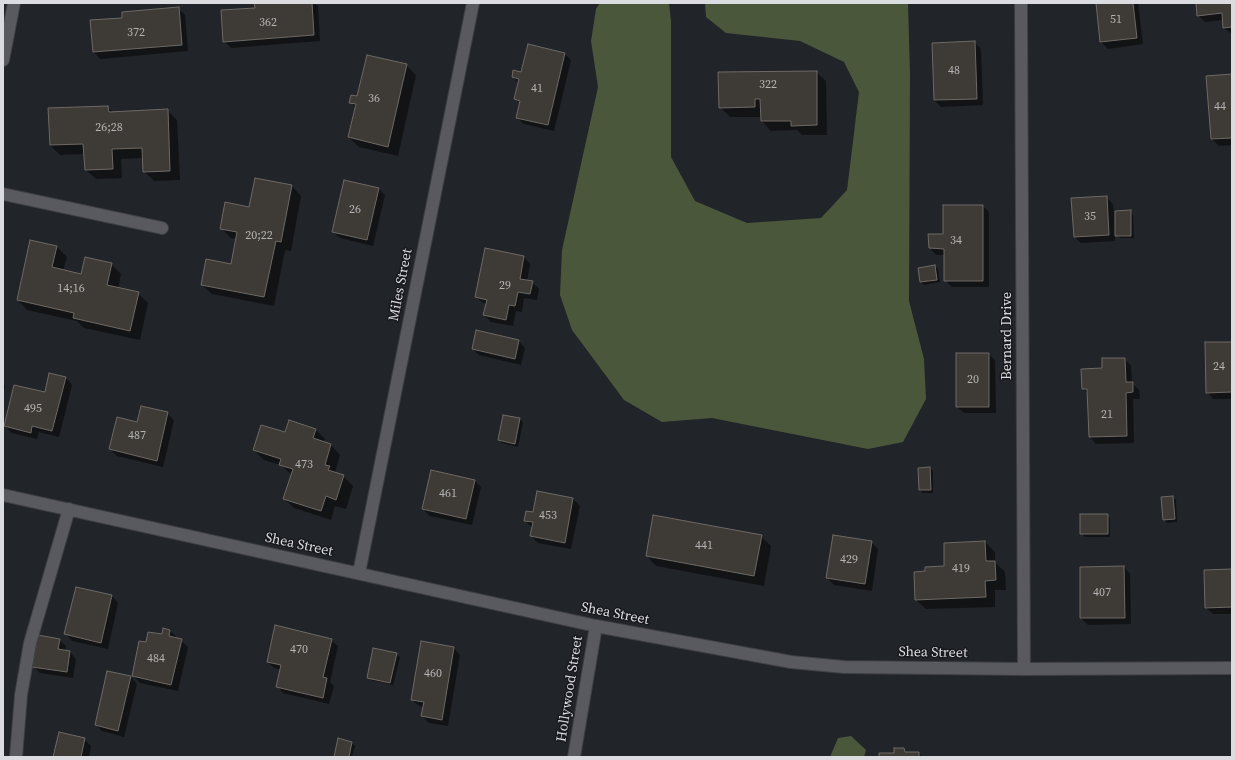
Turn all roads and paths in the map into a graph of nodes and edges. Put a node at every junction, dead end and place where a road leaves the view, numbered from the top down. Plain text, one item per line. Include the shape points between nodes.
1 (14, 3) edge
2 (473, 3) edge
3 (1021, 3) edge
4 (3, 60) edge
5 (3, 194) edge
6 (162, 228) dead end
7 (3, 495) edge
8 (69, 509) junction
9 (359, 573) junction
10 (596, 626) junction
11 (1232, 668) edge
12 (1024, 669) junction
13 (16, 757) edge
14 (574, 757) edge

1 - 4 street
2 - 9 street, Miles Street
3 - 12 street, Bernard Drive
5 - 6 street
7 - 8 street, Shea Street
8 - 9 street, Shea Street
8 - 13 street via 30,643 20,695
9 - 10 street, Shea Street
10 - 12 street, Shea Street via 791,662 844,667
10 - 14 street, Hollywood Street
11 - 12 street, Shea Street

